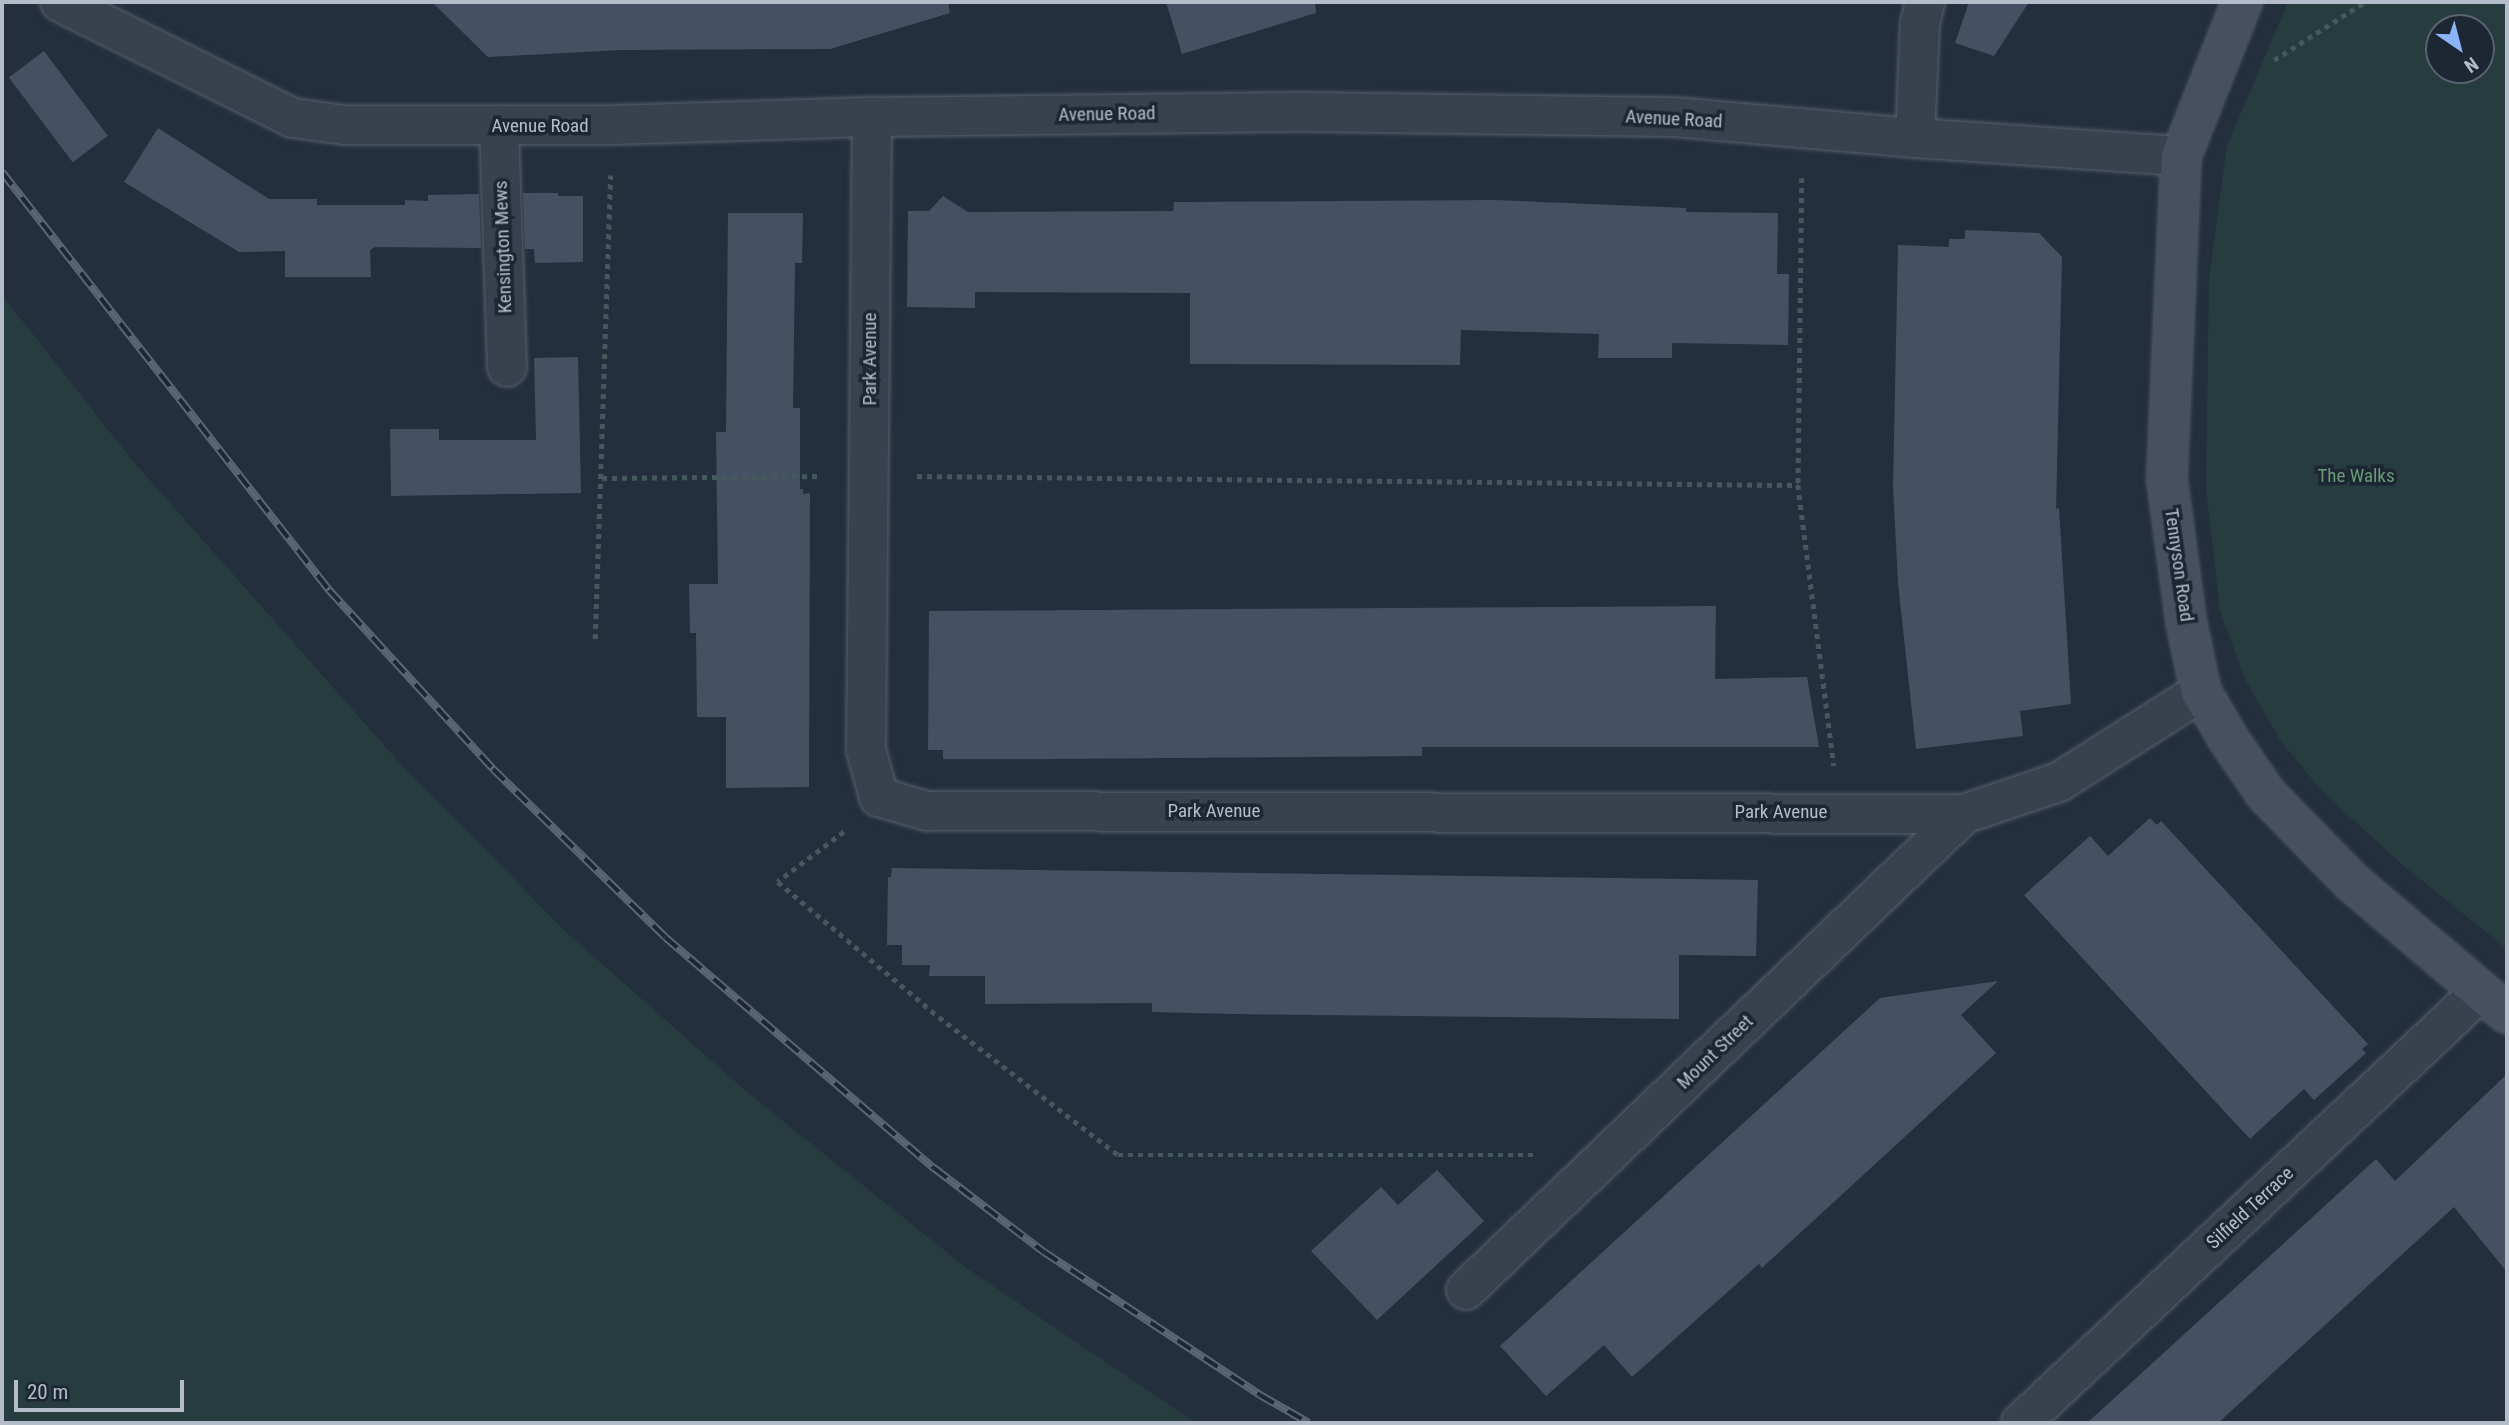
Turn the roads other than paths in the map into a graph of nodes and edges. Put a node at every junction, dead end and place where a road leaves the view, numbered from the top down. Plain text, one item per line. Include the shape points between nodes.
1 (60, 2) edge
2 (1925, 2) edge
3 (2242, 2) edge
4 (872, 117) junction
5 (499, 126) junction
6 (1914, 138) junction
7 (2180, 156) junction
8 (507, 367) dead end
9 (2202, 692) junction
10 (1964, 814) junction
11 (2493, 1003) edge
12 (1466, 1290) dead end
13 (2021, 1423) edge

1 - 5 street, Avenue Road via 293,118 345,125
2 - 6 street
3 - 7 main road, Tennyson Road
4 - 5 street, Avenue Road
4 - 6 street, Avenue Road via 1309,112 1674,117
4 - 10 street, Park Avenue via 866,750 879,797 927,811
5 - 8 street, Kensington Mews
6 - 7 street, Avenue Road
7 - 9 main road, Tennyson Road via 2167,480 2186,621
9 - 10 street, Park Avenue via 2059,782
9 - 11 main road, Tennyson Road via 2266,794 2353,883
10 - 12 street, Mount Street
11 - 13 street, Silfield Terrace

